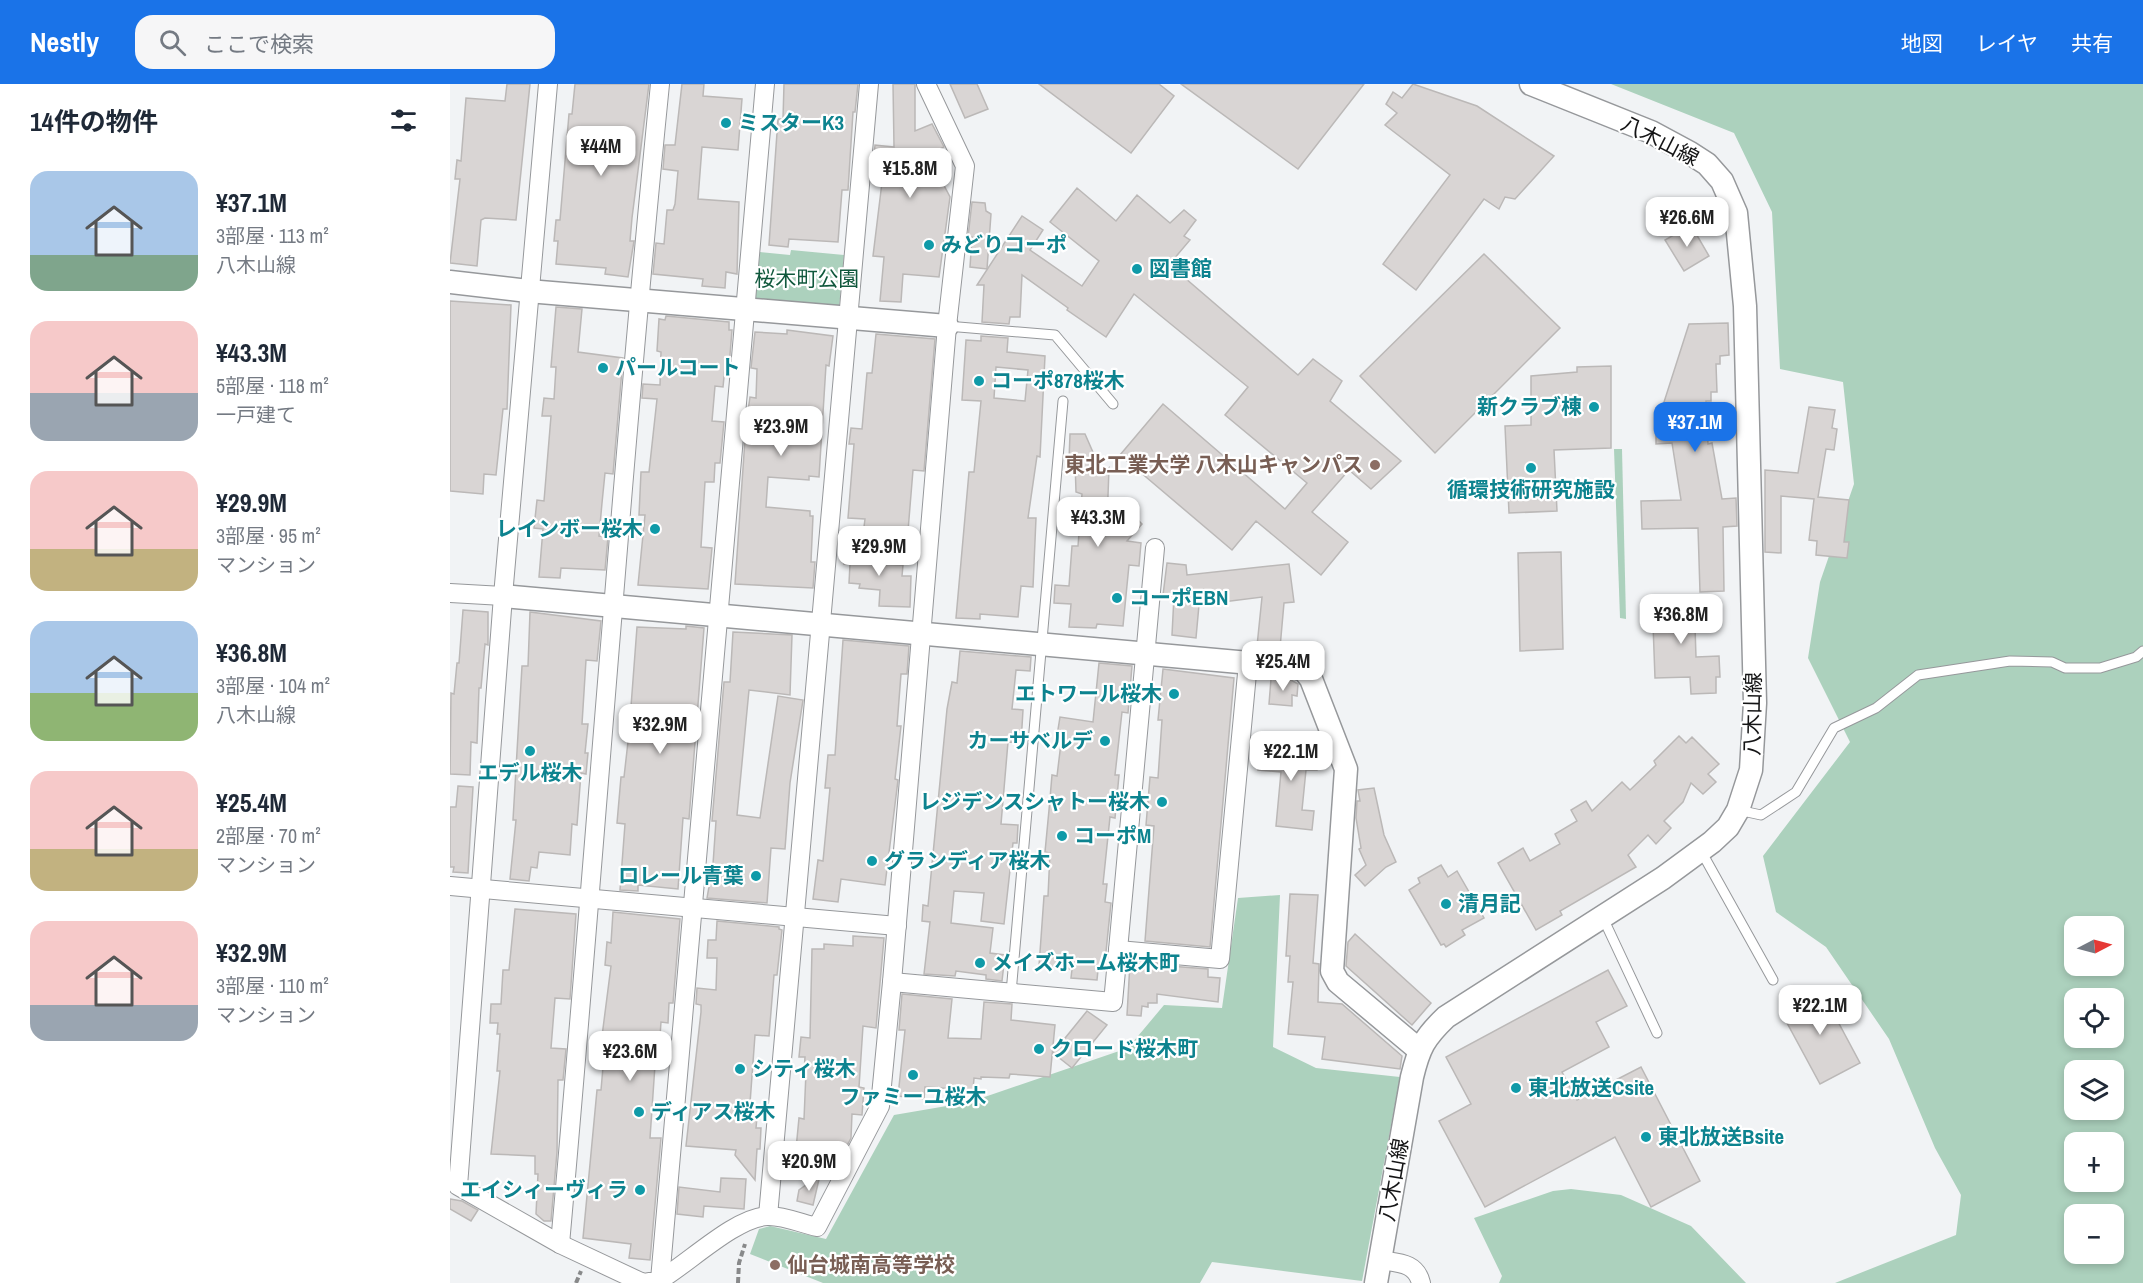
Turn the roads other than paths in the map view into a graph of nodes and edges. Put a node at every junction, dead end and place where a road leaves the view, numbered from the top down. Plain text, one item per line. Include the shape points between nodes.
1 (548, 84) edge
2 (660, 84) edge
3 (765, 84) edge
4 (868, 84) edge
5 (926, 84) edge
6 (1531, 84) edge
7 (450, 282) edge
8 (528, 291) junction
9 (638, 300) junction
10 (744, 309) junction
11 (847, 319) junction
12 (947, 326) junction
13 (1063, 401) dead end
14 (1113, 404) dead end
15 (1155, 548) dead end
16 (450, 593) edge
17 (503, 596) junction
18 (614, 607) junction
19 (718, 615) junction
20 (819, 624) junction
21 (922, 634) junction
22 (1041, 644) junction
23 (2143, 651) edge
24 (1144, 653) junction
25 (1248, 663) junction
26 (1738, 810) junction
27 (1701, 851) junction
28 (450, 886) edge
29 (479, 888) junction
30 (591, 900) junction
31 (694, 908) junction
32 (1602, 916) junction
33 (795, 918) junction
34 (897, 926) junction
35 (1118, 950) junction
36 (1773, 980) dead end
37 (892, 982) junction
38 (1011, 993) junction
39 (1656, 1033) dead end
40 (1418, 1049) junction
41 (768, 1216) junction
42 (560, 1244) junction
43 (1380, 1260) junction
44 (660, 1280) junction
45 (1376, 1283) edge
46 (1421, 1283) edge

1 - 8 street
2 - 9 street
3 - 10 street
4 - 11 street
5 - 12 street via 964,166
6 - 26 street, 八木山線 via 1651,132 1690,153 1722,181 1736,213 1745,306 1755,703 1751,770
7 - 8 street
8 - 9 street
8 - 17 street
9 - 10 street
9 - 18 street
10 - 11 street
10 - 19 street
11 - 12 street
11 - 20 street
12 - 14 lane via 1055,334
12 - 21 street
13 - 22 lane
15 - 24 street
16 - 17 street
17 - 18 street
17 - 29 street
18 - 19 street
18 - 30 street
19 - 20 street
19 - 31 street
20 - 21 street
20 - 33 street
21 - 22 street
21 - 34 street
22 - 24 street
22 - 38 lane
23 - 26 lane via 2136,657 2100,668 2010,661 1918,675 1876,708 1834,728 1796,792 1761,815
24 - 25 street
24 - 35 street
25 - 35 street via 1220,958
25 - 40 street via 1294,666 1311,679 1346,769 1332,971 1338,982
26 - 27 street, 八木山線 via 1728,827
27 - 32 street, 八木山線
27 - 36 lane
28 - 29 street
29 - 30 street
29 - 42 street via 458,1186
30 - 31 street
30 - 42 street
31 - 33 street
31 - 44 street
32 - 39 lane
32 - 40 street, 八木山線 via 1446,1017
33 - 34 street
33 - 41 street
34 - 37 street
35 - 38 street via 1113,1002
37 - 38 street
37 - 41 street via 880,1106 817,1227
40 - 43 street, 八木山線
41 - 44 street via 733,1228
42 - 44 street via 643,1283
43 - 45 street, 八木山線
43 - 46 street via 1410,1265

